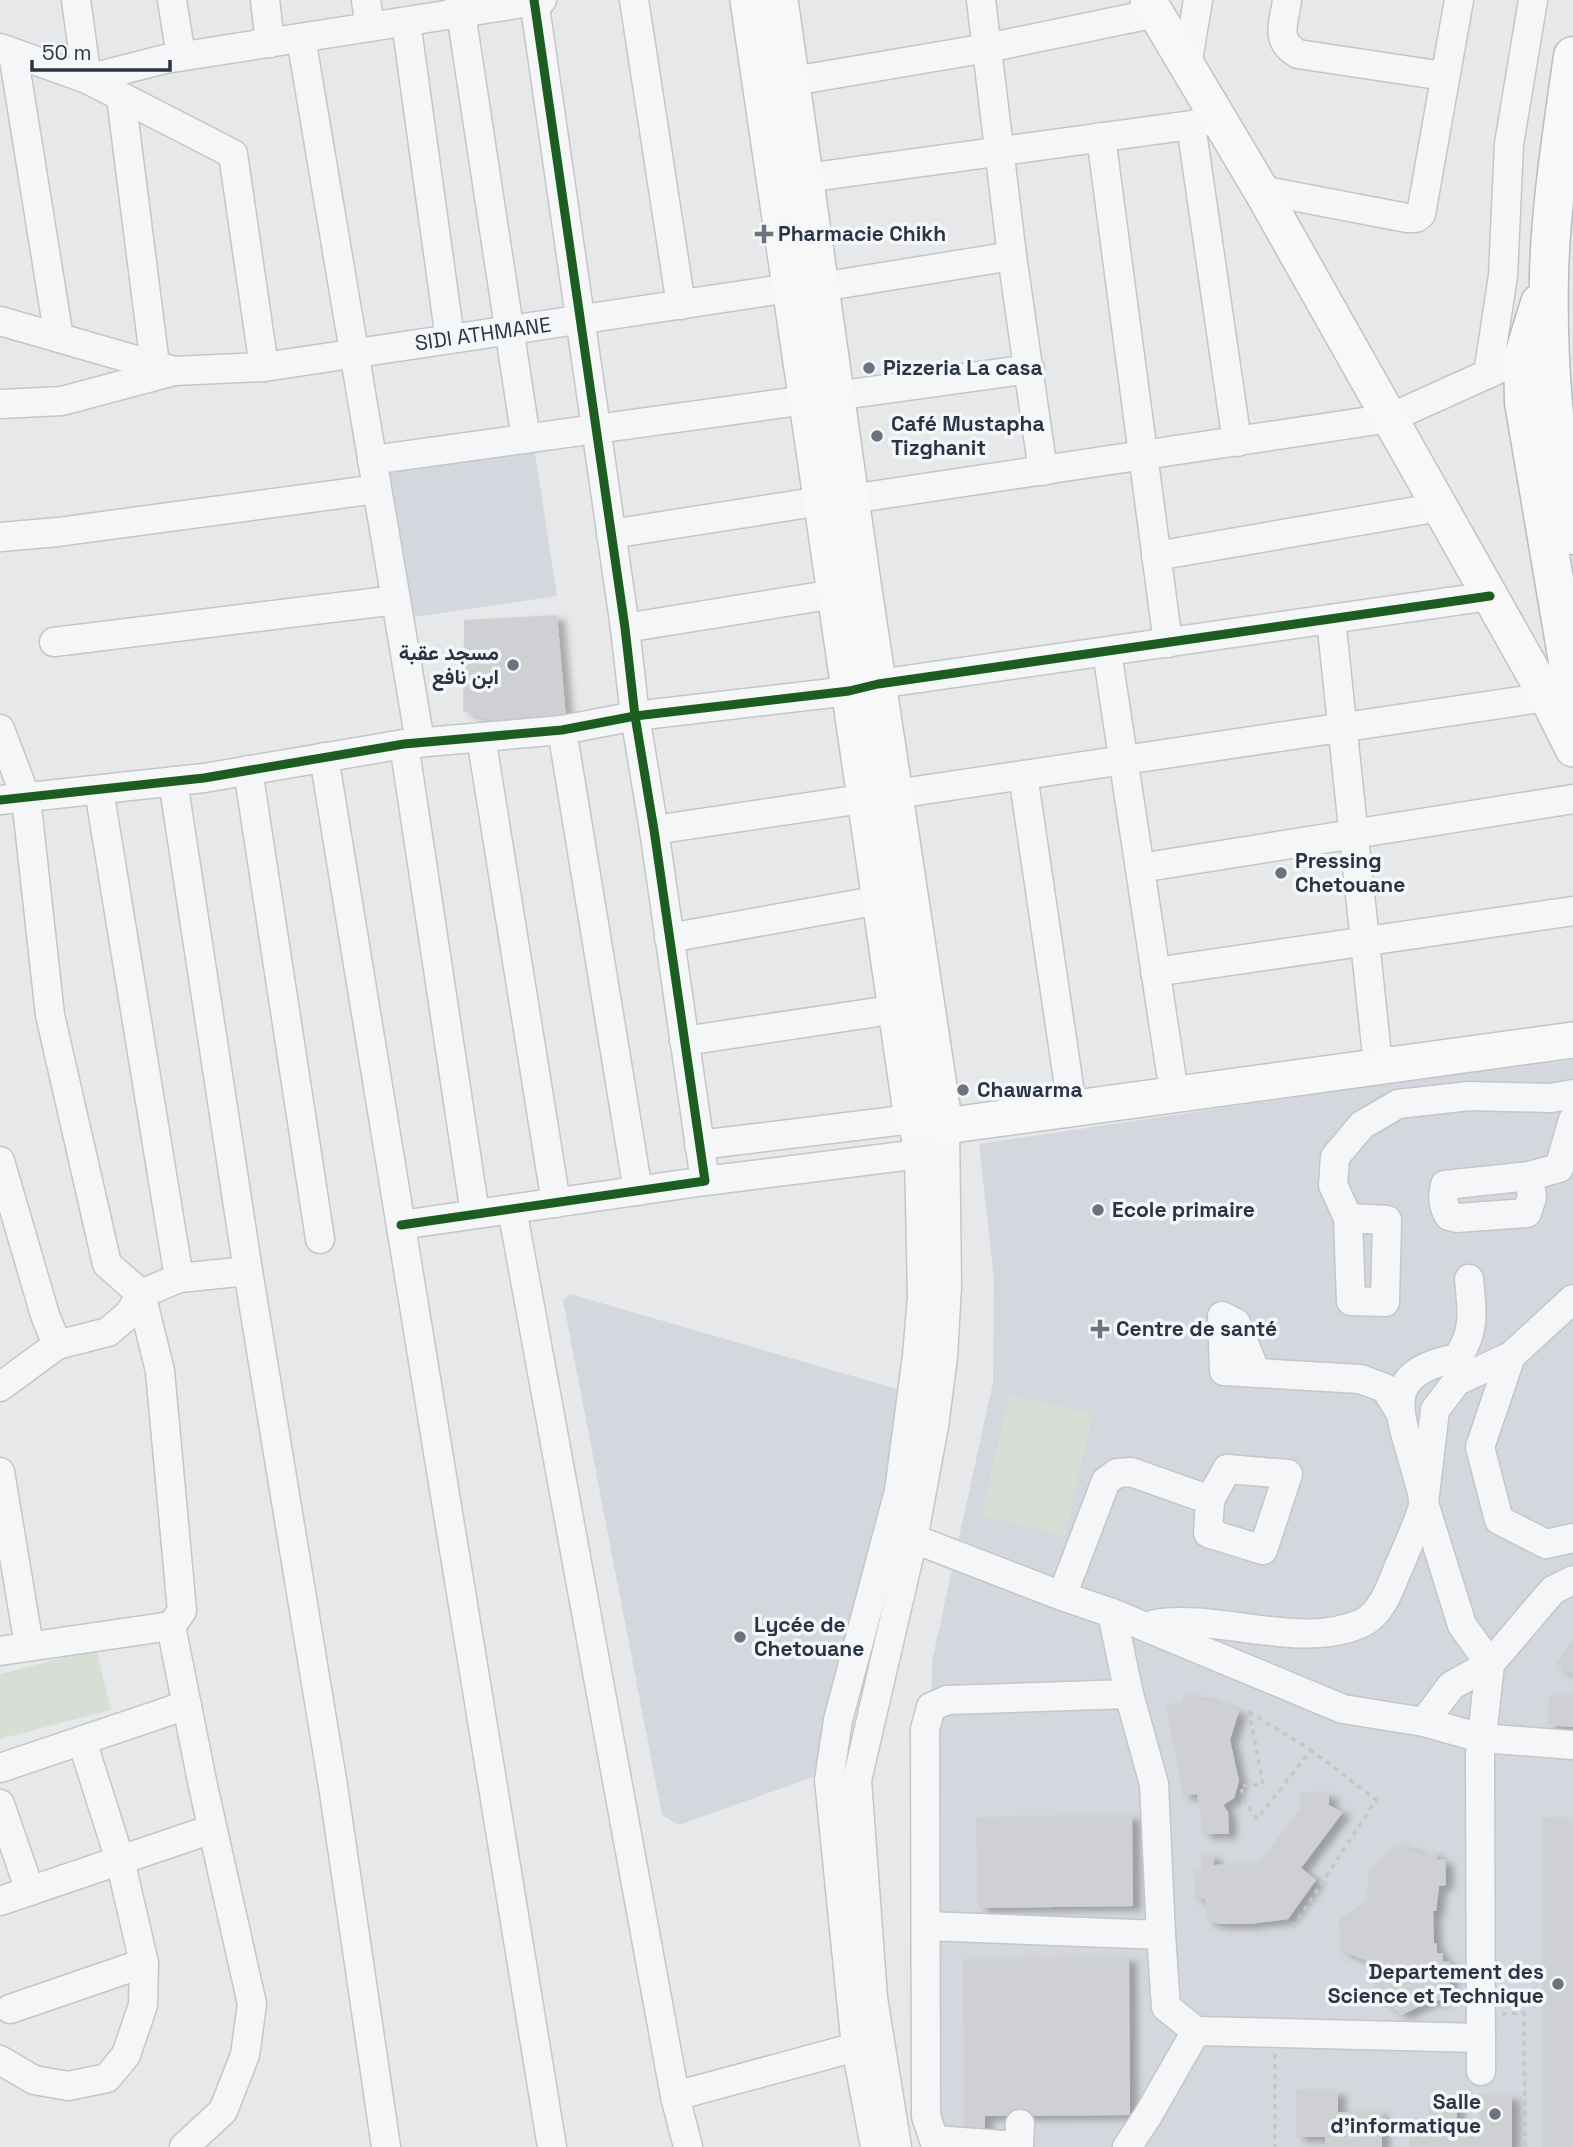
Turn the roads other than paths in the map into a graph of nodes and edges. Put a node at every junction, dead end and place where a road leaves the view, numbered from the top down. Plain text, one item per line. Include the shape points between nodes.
1 (76, 0) edge
2 (172, 0) edge
3 (265, 0) edge
4 (537, 0) edge
5 (634, 0) edge
6 (748, 0) edge
7 (780, 0) edge
8 (981, 0) edge
9 (1198, 0) edge
10 (1287, 0) edge
11 (1458, 0) edge
12 (1533, 0) edge
13 (460, 7) edge
14 (1160, 9) edge
15 (368, 14) edge
16 (406, 22) junction
17 (301, 38) junction
18 (270, 43) junction
19 (987, 47) junction
20 (6, 50) edge
21 (181, 56) junction
22 (1573, 56) edge
23 (1187, 66) junction
24 (1444, 76) junction
25 (87, 79) junction
26 (776, 84) junction
27 (121, 97) junction
28 (1204, 121) junction
29 (1101, 137) junction
30 (999, 150) junction
31 (790, 181) junction
32 (1261, 190) junction
33 (1012, 256) junction
34 (1550, 266) junction
35 (1503, 276) junction
36 (806, 288) junction
37 (681, 305) junction
38 (580, 320) junction
39 (8, 328) edge
40 (509, 330) junction
41 (59, 338) junction
42 (450, 339) junction
43 (354, 354) junction
44 (1523, 358) junction
45 (264, 367) junction
46 (165, 368) junction
47 (1030, 369) junction
48 (1488, 374) junction
49 (822, 398) junction
50 (0, 404) edge
51 (1390, 418) junction
52 (596, 429) junction
53 (526, 439) junction
54 (1237, 442) junction
55 (1142, 456) junction
56 (372, 460) junction
57 (1043, 471) junction
58 (377, 489) junction
59 (836, 500) junction
60 (1440, 507) junction
61 (611, 534) junction
62 (1573, 535) edge
63 (0, 537) edge
64 (1156, 556) junction
65 (850, 592) junction
66 (1490, 596) junction
67 (396, 600) junction
68 (1331, 619) junction
69 (625, 628) junction
70 (54, 642) dead end
71 (1168, 643) junction
72 (1107, 652) junction
73 (864, 688) junction
74 (1560, 694) edge
75 (635, 716) junction
76 (1342, 727) junction
77 (0, 729) edge
78 (562, 730) junction
79 (481, 737) junction
80 (412, 743) junction
81 (1573, 749) edge
82 (324, 757) junction
83 (1123, 760) junction
84 (7, 762) edge
85 (248, 770) junction
86 (1023, 775) junction
87 (173, 781) junction
88 (99, 790) junction
89 (880, 796) junction
90 (13, 799) edge
91 (1573, 799) edge
92 (654, 830) junction
93 (1353, 834) junction
94 (1140, 868) junction
95 (880, 900) junction
96 (1573, 911) edge
97 (669, 938) junction
98 (1365, 942) junction
99 (1155, 972) junction
100 (912, 1007) junction
101 (1573, 1040) edge
102 (684, 1041) junction
103 (1378, 1065) junction
104 (1174, 1093) junction
105 (1573, 1094) edge
106 (1072, 1107) junction
107 (1573, 1120) edge
108 (928, 1123) junction
109 (699, 1145) junction
110 (919, 1154) junction
111 (0, 1161) edge
112 (1529, 1176) dead end
113 (705, 1181) junction
114 (638, 1191) junction
115 (556, 1203) junction
116 (512, 1209) junction
117 (475, 1214) junction
118 (1348, 1218) dead end
119 (401, 1225) junction
120 (320, 1239) dead end
121 (248, 1270) junction
122 (179, 1278) junction
123 (1469, 1279) dead end
124 (141, 1294) junction
125 (1573, 1299) edge
126 (57, 1345) junction
127 (1511, 1356) junction
128 (930, 1357) junction
129 (1256, 1373) dead end
130 (0, 1387) edge
131 (1401, 1414) junction
132 (0, 1472) edge
133 (1210, 1500) dead end
134 (1424, 1503) junction
135 (901, 1534) junction
136 (1573, 1538) edge
137 (1573, 1580) edge
138 (1062, 1596) junction
139 (1112, 1613) junction
140 (171, 1626) junction
141 (1143, 1626) junction
142 (29, 1646) junction
143 (0, 1651) edge
144 (1490, 1664) junction
145 (1129, 1693) junction
146 (187, 1705) junction
147 (1424, 1722) junction
148 (1481, 1738) junction
149 (82, 1741) junction
150 (1573, 1745) edge
151 (0, 1768) edge
152 (0, 1804) edge
153 (212, 1829) junction
154 (120, 1860) junction
155 (30, 1891) junction
156 (0, 1901) edge
157 (926, 1926) junction
158 (1161, 1935) junction
159 (144, 1963) junction
160 (10, 2009) dead end
161 (1481, 2026) junction
162 (1196, 2031) junction
163 (868, 2046) junction
164 (0, 2060) edge
165 (1481, 2071) dead end
166 (675, 2096) junction
167 (1020, 2124) dead end
168 (381, 2142) edge
169 (184, 2147) edge
170 (552, 2147) edge
171 (688, 2147) edge
172 (875, 2147) edge
173 (897, 2147) edge
174 (1127, 2147) edge

1 - 25 street
2 - 21 street
3 - 18 street
4 - 13 street
4 - 38 street
5 - 37 street
6 - 26 main road
7 - 26 main road
8 - 19 street
9 - 23 street
10 - 24 street via 1282,40 1298,54
11 - 24 street
12 - 35 street via 1509,144
13 - 16 street
13 - 40 street
14 - 19 street
14 - 23 main road
15 - 16 street
15 - 17 street
16 - 42 street
17 - 18 street
17 - 43 street
18 - 21 street
19 - 26 street
19 - 30 street
20 - 25 street
20 - 41 street
21 - 25 street
22 - 34 highway
23 - 28 main road
24 - 32 street via 1421,214 1416,218
25 - 27 street
26 - 31 main road
27 - 45 street via 233,155
27 - 46 street
28 - 29 street
28 - 32 main road
28 - 54 street
29 - 30 street
29 - 55 street
30 - 31 street
30 - 33 street
31 - 36 main road
32 - 51 main road
33 - 36 street, SIDI ATHMANE
33 - 47 street
34 - 35 street
34 - 44 highway
34 - 62 highway via 1554,401
35 - 48 street
36 - 37 street, SIDI ATHMANE
36 - 49 main road
37 - 38 street, SIDI ATHMANE
38 - 40 street, SIDI ATHMANE
38 - 52 street
39 - 41 street, SIDI ATHMANE
40 - 42 street, SIDI ATHMANE
40 - 53 street
41 - 46 street, SIDI ATHMANE
42 - 43 street, SIDI ATHMANE
43 - 45 street, SIDI ATHMANE
43 - 56 street
44 - 48 street
44 - 74 highway via 1524,402
45 - 46 street, SIDI ATHMANE
46 - 50 street via 62,401
47 - 49 street
47 - 57 street
48 - 51 street
49 - 52 street
49 - 59 main road
51 - 54 street
51 - 60 main road
52 - 53 street
52 - 61 street
53 - 56 street
54 - 55 street
55 - 57 street
55 - 64 street
56 - 58 street
57 - 59 street
58 - 63 street
58 - 67 street
59 - 61 street
59 - 65 main road
60 - 64 street
60 - 66 main road
61 - 69 street
64 - 71 street
65 - 69 street
65 - 73 main road
66 - 68 street
66 - 74 main road
67 - 70 street
67 - 80 street
68 - 71 street
68 - 76 street
69 - 75 street
71 - 72 street
72 - 73 street
72 - 83 street
73 - 75 street
73 - 89 main road
74 - 76 street
74 - 81 main road
75 - 78 street
75 - 92 street
76 - 83 street
76 - 93 street
77 - 84 street
78 - 79 street
78 - 114 street
79 - 80 street
79 - 115 street
80 - 82 street
80 - 117 street
82 - 85 street
82 - 119 street
83 - 86 street
83 - 94 street
84 - 90 street
85 - 87 street
85 - 120 street
86 - 89 street
86 - 106 street
87 - 88 street
87 - 121 street
88 - 90 street
88 - 122 street
89 - 92 street
89 - 95 main road
89 - 100 main road
90 - 124 street via 50,1015 107,1264
91 - 93 street
92 - 97 street
93 - 94 street
93 - 98 street
94 - 99 street
95 - 97 street
95 - 100 main road
96 - 98 street
97 - 102 street
98 - 99 street
98 - 103 street
99 - 104 street
100 - 102 street
100 - 108 main road
101 - 103 main road
102 - 109 street
103 - 104 main road
104 - 106 main road
105 - 118 street via 1551,1098 1469,1096 1398,1104 1362,1125 1335,1157 1333,1185
106 - 108 main road
107 - 112 street via 1559,1168
108 - 109 street
108 - 110 street
108 - 128 street via 947,1286
109 - 113 street
110 - 113 street
110 - 128 street via 922,1297
111 - 126 street via 44,1315
113 - 114 street
114 - 115 street
115 - 116 street
116 - 117 street
116 - 166 street
117 - 119 street
119 - 170 street
121 - 122 street
121 - 168 street via 333,1786
122 - 124 street
123 - 131 street via 1472,1313 1467,1344 1457,1358 1433,1363 1407,1379
124 - 126 street via 129,1314 108,1332
124 - 140 street via 160,1371 180,1564 182,1611
125 - 127 street
126 - 130 street
127 - 134 street via 1457,1381 1435,1410
127 - 136 street via 1480,1447 1499,1520 1546,1544
128 - 135 street via 899,1491
129 - 131 street via 1360,1379 1385,1388
131 - 134 street
132 - 142 street
133 - 138 street via 1130,1472 1106,1480
134 - 141 street via 1386,1599 1364,1622 1301,1632 1193,1623
134 - 144 street via 1462,1625
135 - 138 street
135 - 163 street via 838,1720 873,1998
137 - 144 street via 1553,1590
138 - 139 street
139 - 141 street
139 - 145 street
140 - 142 street
140 - 146 street
141 - 147 street via 1343,1709
142 - 143 street
144 - 147 street via 1451,1686
144 - 148 street
145 - 157 street via 947,1700 932,1707 925,1729
145 - 158 street via 1154,1784
146 - 149 street
146 - 153 street
147 - 148 street
148 - 150 street
148 - 161 street
149 - 151 street
149 - 154 street
152 - 155 street
153 - 154 street
153 - 169 street via 252,2004 245,2056 223,2112
154 - 155 street
154 - 159 street
155 - 156 street
157 - 158 street
157 - 167 street via 926,2116 934,2140 1019,2146
158 - 162 street via 1166,2007
159 - 160 street
159 - 164 street via 144,2005 126,2055 107,2078 68,2085 34,2080
161 - 162 street via 1275,2034
161 - 165 street
162 - 174 street
163 - 166 street
163 - 172 street
163 - 173 street
166 - 171 street

